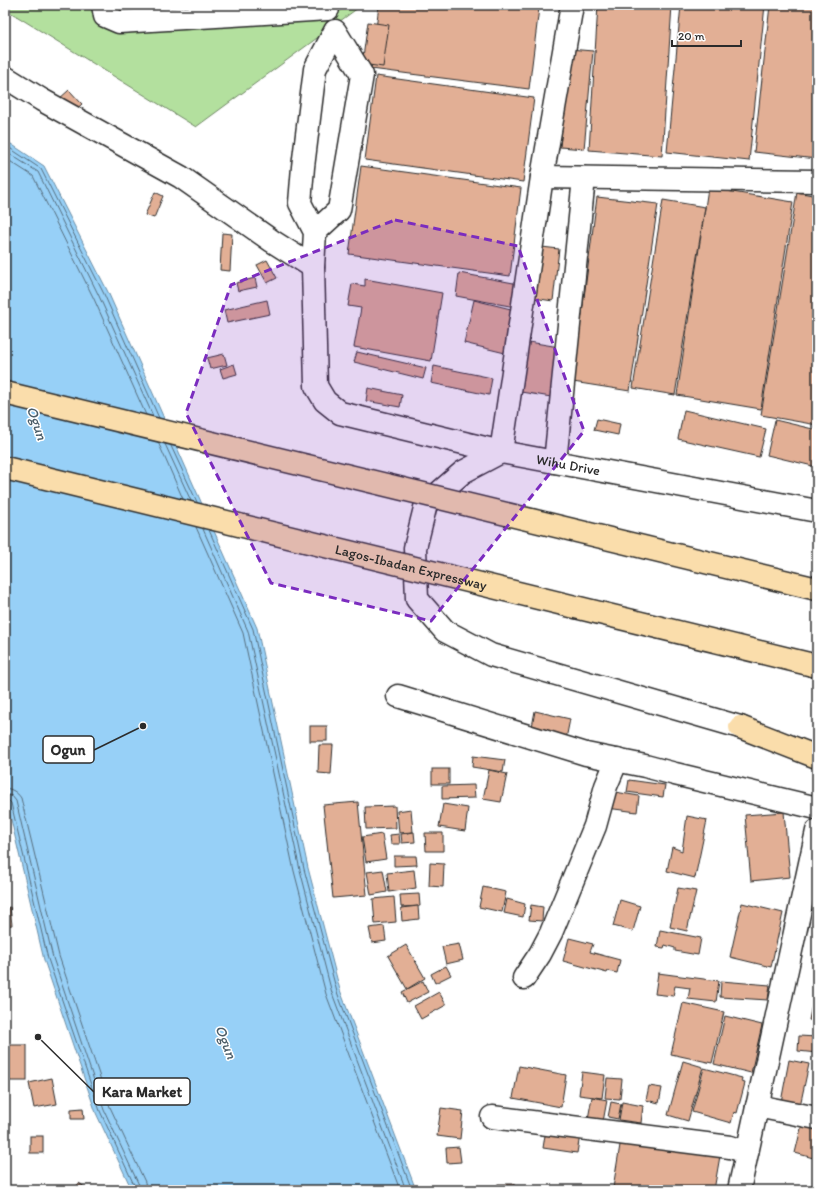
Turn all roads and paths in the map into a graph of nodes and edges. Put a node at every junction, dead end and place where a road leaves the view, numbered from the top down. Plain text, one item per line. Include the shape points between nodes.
1 (103, 5) edge
2 (572, 5) edge
3 (327, 7) edge
4 (335, 31) junction
5 (5, 77) edge
6 (542, 178) junction
7 (584, 178) junction
8 (817, 181) edge
9 (315, 232) junction
10 (313, 267) junction
11 (5, 393) edge
12 (501, 452) junction
13 (555, 462) junction
14 (5, 468) edge
15 (817, 511) edge
16 (817, 589) edge
17 (817, 666) edge
18 (398, 696) dead end
19 (740, 728) joint
20 (817, 757) edge
21 (617, 760) junction
22 (817, 808) edge
23 (817, 831) edge
24 (524, 978) dead end
25 (757, 1106) junction
26 (492, 1117) dead end
27 (817, 1118) edge
28 (747, 1152) junction
29 (739, 1190) edge

1 - 3 street via 105,16 119,22
2 - 6 street
3 - 4 street
4 - 9 street via 315,69 303,167 300,203
4 - 9 street via 362,75 339,210
5 - 10 street via 181,177
6 - 7 street
6 - 12 street
7 - 8 street
7 - 13 street
9 - 10 street
10 - 12 street, Wihu Drive via 316,386 325,402 340,413
11 - 16 main road, bridge
12 - 13 street, Wihu Drive
12 - 19 street via 463,472 426,504 415,548 417,599 445,631 491,655
13 - 15 street, Wihu Drive
14 - 17 main road, Lagos-Ibadan Expressway, bridge
18 - 21 street via 586,754
19 - 20 main road
21 - 22 street
21 - 24 street via 606,786 595,826 551,933
23 - 25 street
25 - 27 street
25 - 28 street
26 - 28 street
28 - 29 street

